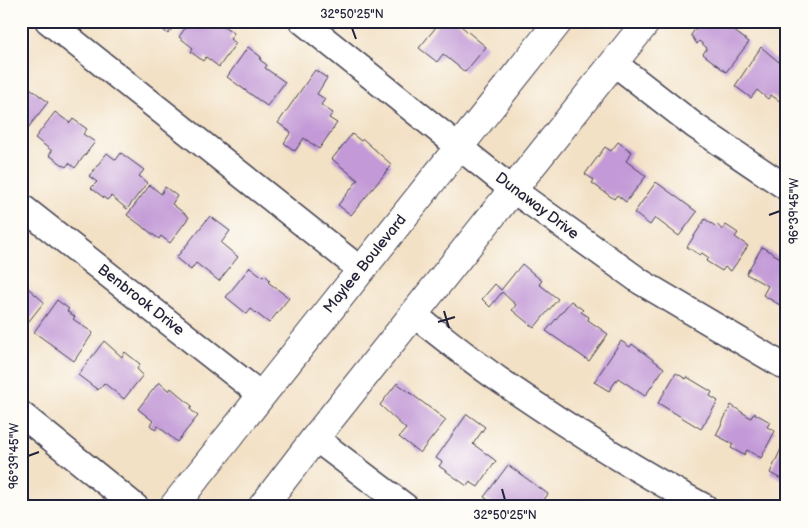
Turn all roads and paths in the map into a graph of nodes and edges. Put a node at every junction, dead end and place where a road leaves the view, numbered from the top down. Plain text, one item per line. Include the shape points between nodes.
1 (48, 21) edge
2 (302, 21) edge
3 (559, 21) edge
4 (647, 21) edge
5 (614, 63) junction
6 (459, 147) junction
7 (787, 188) edge
8 (513, 190) junction
9 (21, 206) edge
10 (361, 270) junction
11 (414, 315) junction
12 (787, 368) edge
13 (261, 395) junction
14 (21, 414) edge
15 (315, 438) junction
16 (136, 507) edge
17 (173, 507) edge
18 (262, 507) edge
19 (406, 507) edge
20 (704, 507) edge

1 - 10 street
2 - 6 street, Dunaway Drive
3 - 6 main road, Maylee Boulevard
4 - 5 main road
5 - 7 street via 695,126
5 - 8 main road
6 - 8 street, Dunaway Drive
6 - 10 main road, Maylee Boulevard
8 - 11 main road
8 - 12 street, Dunaway Drive via 641,282
9 - 13 street, Benbrook Drive
10 - 13 main road, Maylee Boulevard
11 - 15 main road
11 - 20 street via 545,410
13 - 17 main road, Maylee Boulevard
14 - 16 street
15 - 18 main road
15 - 19 street

